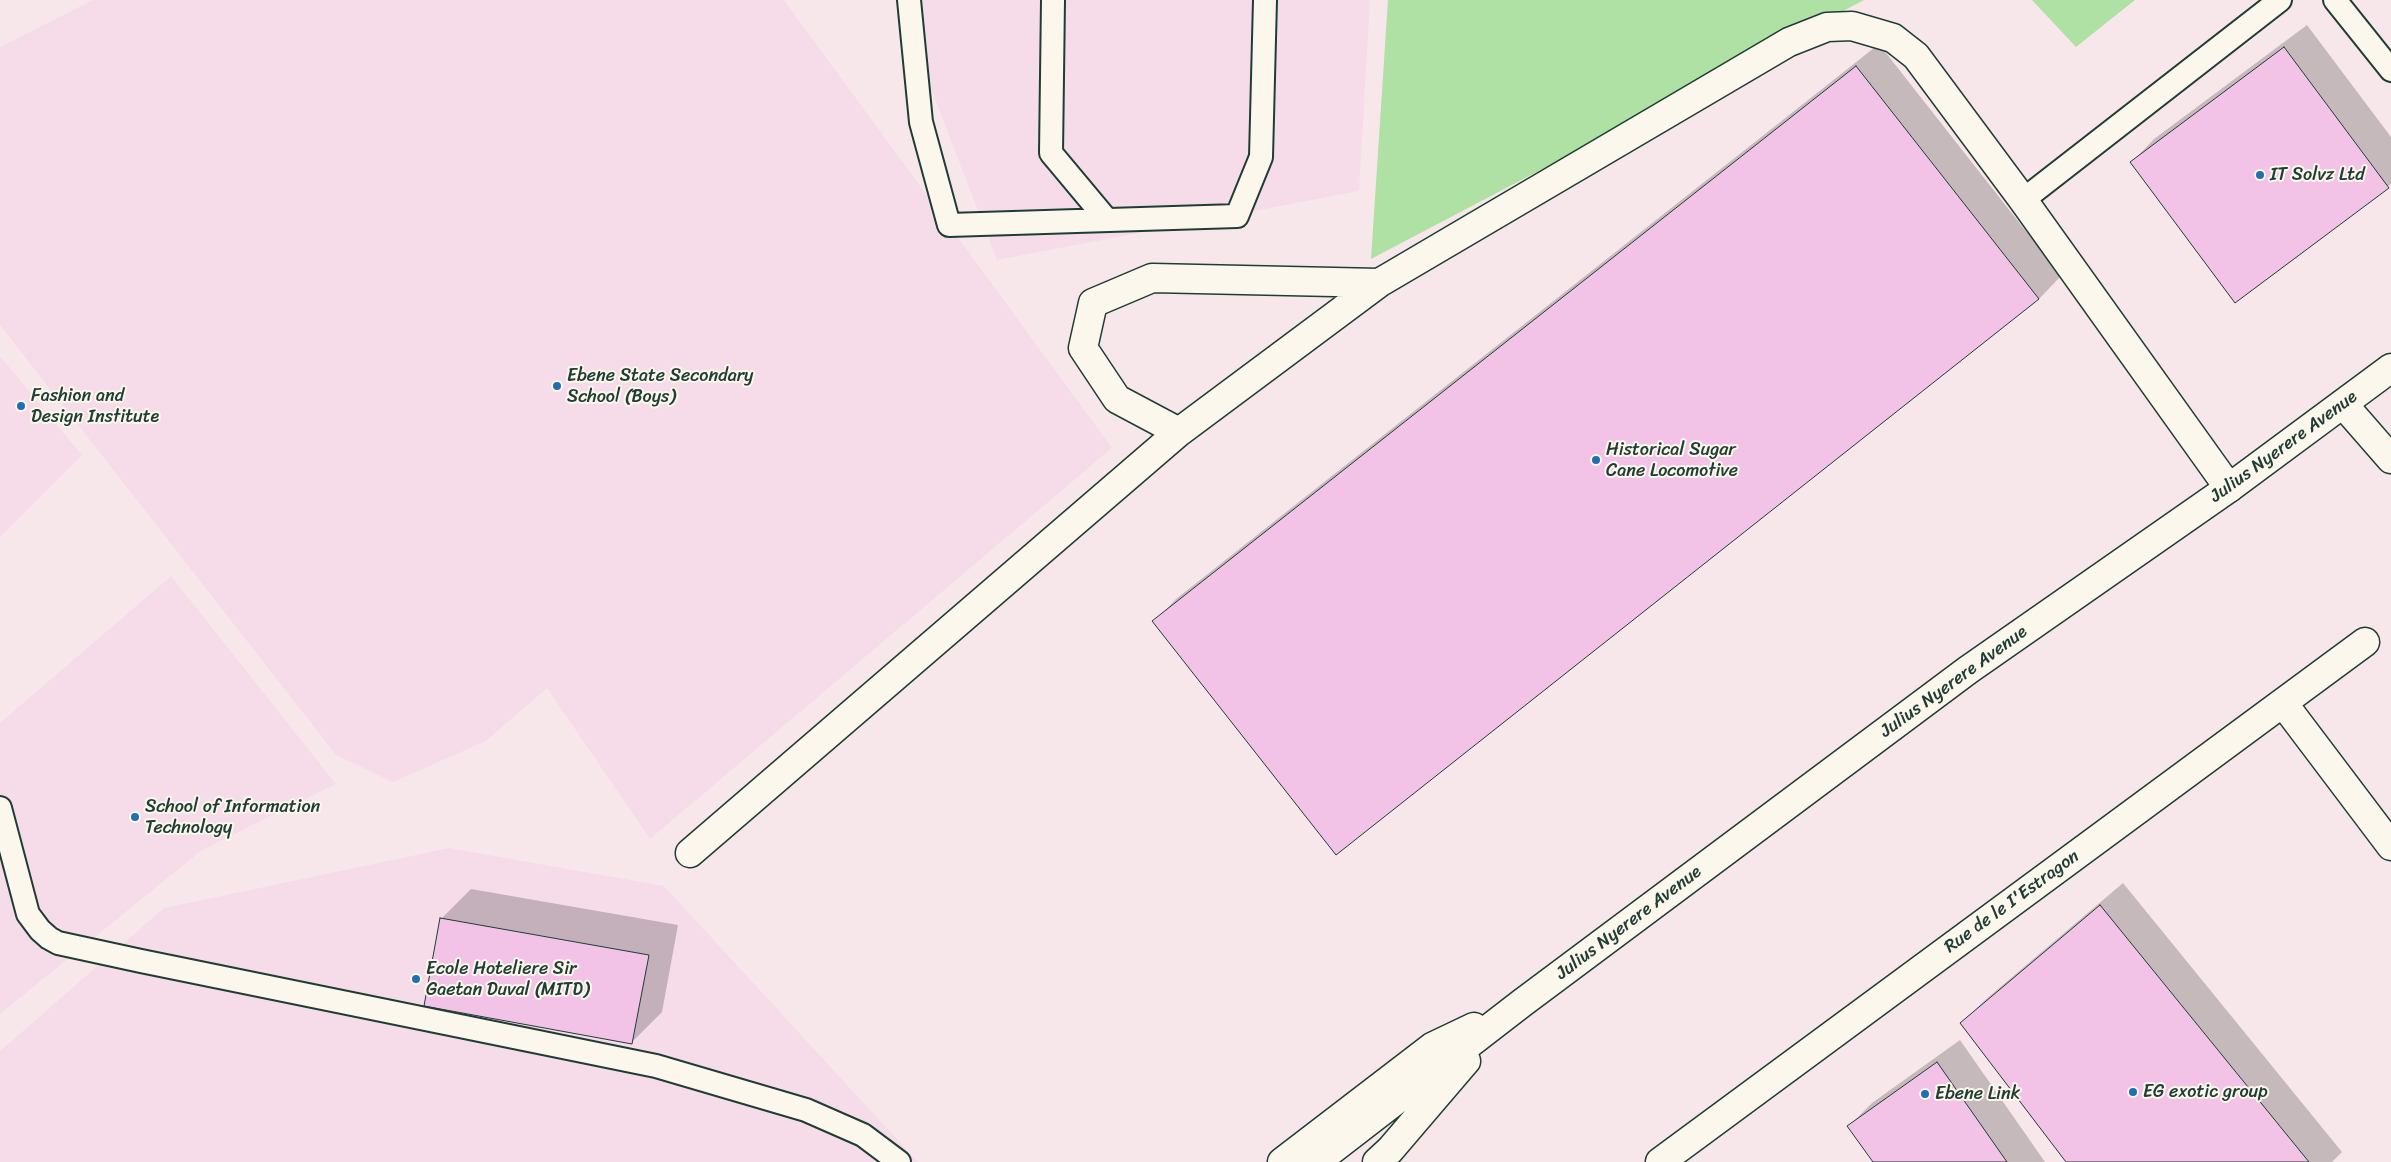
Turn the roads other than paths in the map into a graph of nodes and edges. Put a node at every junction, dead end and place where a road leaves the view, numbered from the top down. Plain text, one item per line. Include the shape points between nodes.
1 (909, 0) edge
2 (1053, 0) edge
3 (1265, 0) edge
4 (2280, 0) edge
5 (2335, 0) edge
6 (2391, 70) edge
7 (2023, 200) junction
8 (1107, 220) junction
9 (1378, 284) junction
10 (2391, 368) edge
11 (2343, 404) junction
12 (1179, 432) junction
13 (2391, 459) edge
14 (2229, 488) junction
15 (2365, 642) dead end
16 (2283, 703) junction
17 (0, 808) edge
18 (2391, 846) edge
19 (690, 852) dead end
20 (1513, 1011) junction
21 (898, 1162) edge
22 (1282, 1162) edge
23 (1316, 1162) edge
24 (1376, 1162) edge
25 (1660, 1162) edge

1 - 8 lane via 922,122 949,225
2 - 8 lane via 1051,154
3 - 8 lane via 1262,157 1237,216
4 - 7 lane
5 - 6 lane
7 - 9 street via 1916,56 1893,38 1852,26 1827,27 1789,42
7 - 14 street
9 - 12 street
9 - 12 street via 1152,278 1093,303 1083,348 1117,399
10 - 11 street, Julius Nyerere Avenue
11 - 13 street
11 - 14 street, Julius Nyerere Avenue
12 - 19 street
14 - 20 street, Julius Nyerere Avenue via 1968,670
15 - 16 street, Rue de le I'Estragon
16 - 18 street
16 - 25 street, Rue de le I'Estragon
17 - 21 lane via 28,914 40,930 58,943 656,1066 806,1110 863,1135
20 - 22 street, Julius Nyerere Avenue via 1432,1047
20 - 23 street, Julius Nyerere Avenue
20 - 24 street

